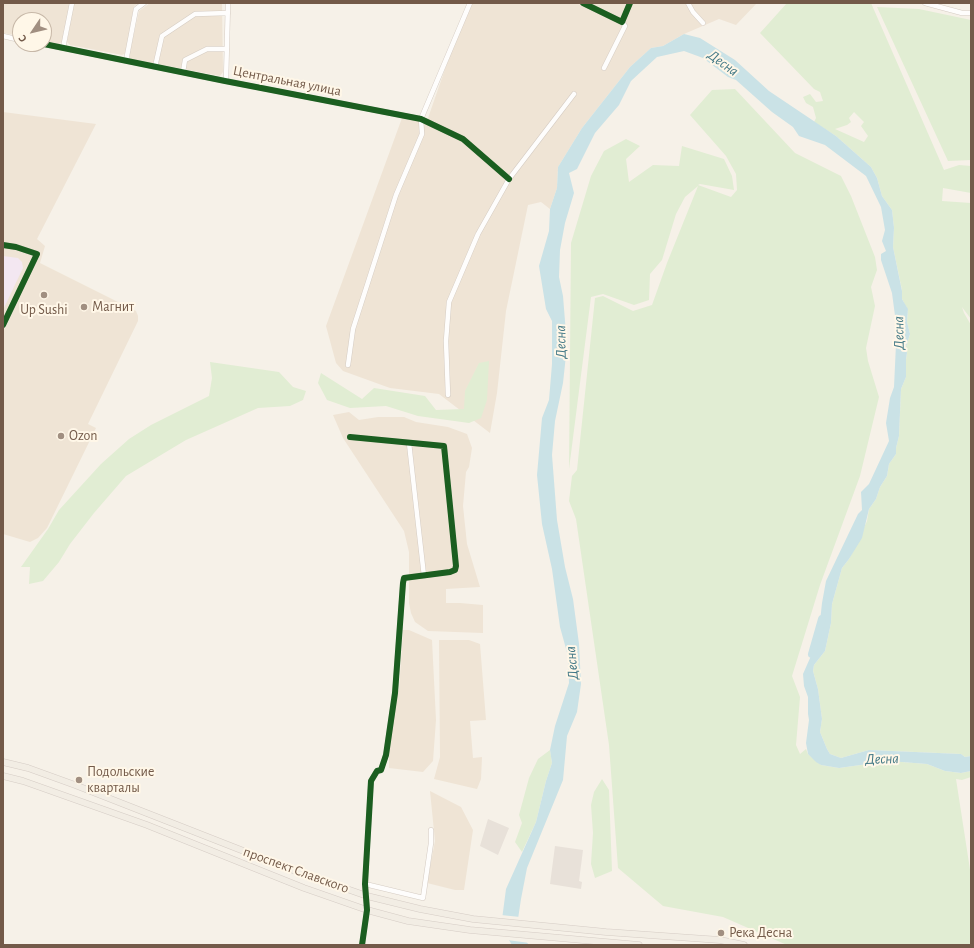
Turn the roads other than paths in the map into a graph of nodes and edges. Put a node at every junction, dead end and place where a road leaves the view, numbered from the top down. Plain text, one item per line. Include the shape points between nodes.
1 (72, 3) edge
2 (144, 3) edge
3 (228, 3) edge
4 (470, 3) edge
5 (583, 3) edge
6 (630, 3) edge
7 (688, 3) edge
8 (925, 3) edge
9 (228, 13) junction
10 (971, 13) edge
11 (622, 22) junction
12 (703, 23) dead end
13 (52, 46) edge
14 (63, 48) junction
15 (226, 49) junction
16 (126, 61) junction
17 (154, 67) junction
18 (604, 68) dead end
19 (183, 72) junction
20 (226, 82) junction
21 (574, 94) dead end
22 (421, 119) junction
23 (509, 179) junction
24 (3, 245) edge
25 (3, 325) edge
26 (348, 365) dead end
27 (448, 395) dead end
28 (350, 437) dead end
29 (409, 443) junction
30 (424, 576) junction
31 (3, 762) edge
32 (3, 776) edge
33 (431, 830) dead end
34 (365, 884) junction
35 (367, 896) junction
36 (367, 910) junction
37 (362, 945) edge
38 (639, 945) edge
39 (744, 945) edge

1 - 14 street
2 - 16 street via 136,8
3 - 9 street
4 - 22 street
5 - 11 street
6 - 11 street
7 - 12 street
8 - 10 street
9 - 15 street
9 - 17 street via 195,14 162,36
11 - 18 street via 625,26
13 - 14 street, Центральная улица
14 - 16 street, Центральная улица
15 - 19 street via 207,49 185,60
15 - 20 street
16 - 17 street, Центральная улица
17 - 19 street, Центральная улица
19 - 20 street, Центральная улица
20 - 22 street, Центральная улица
21 - 23 street
22 - 23 street, Центральная улица via 463,139
22 - 26 street via 422,134 396,195 353,329
23 - 27 street via 478,234 450,302 446,341
24 - 25 street via 37,254
28 - 29 street
29 - 30 street
29 - 30 street via 444,446 456,566 455,570 450,572
30 - 34 street via 404,578 403,583 395,693 386,755 381,770 377,771 371,781
31 - 35 main road, проспект Славского via 75,785 292,870
32 - 36 main road, проспект Славского via 147,825 304,888
33 - 34 street via 423,898
34 - 35 street
35 - 36 street
35 - 39 main road, проспект Славского via 474,919 720,940
36 - 37 street
36 - 38 main road, проспект Славского via 412,921 470,930

